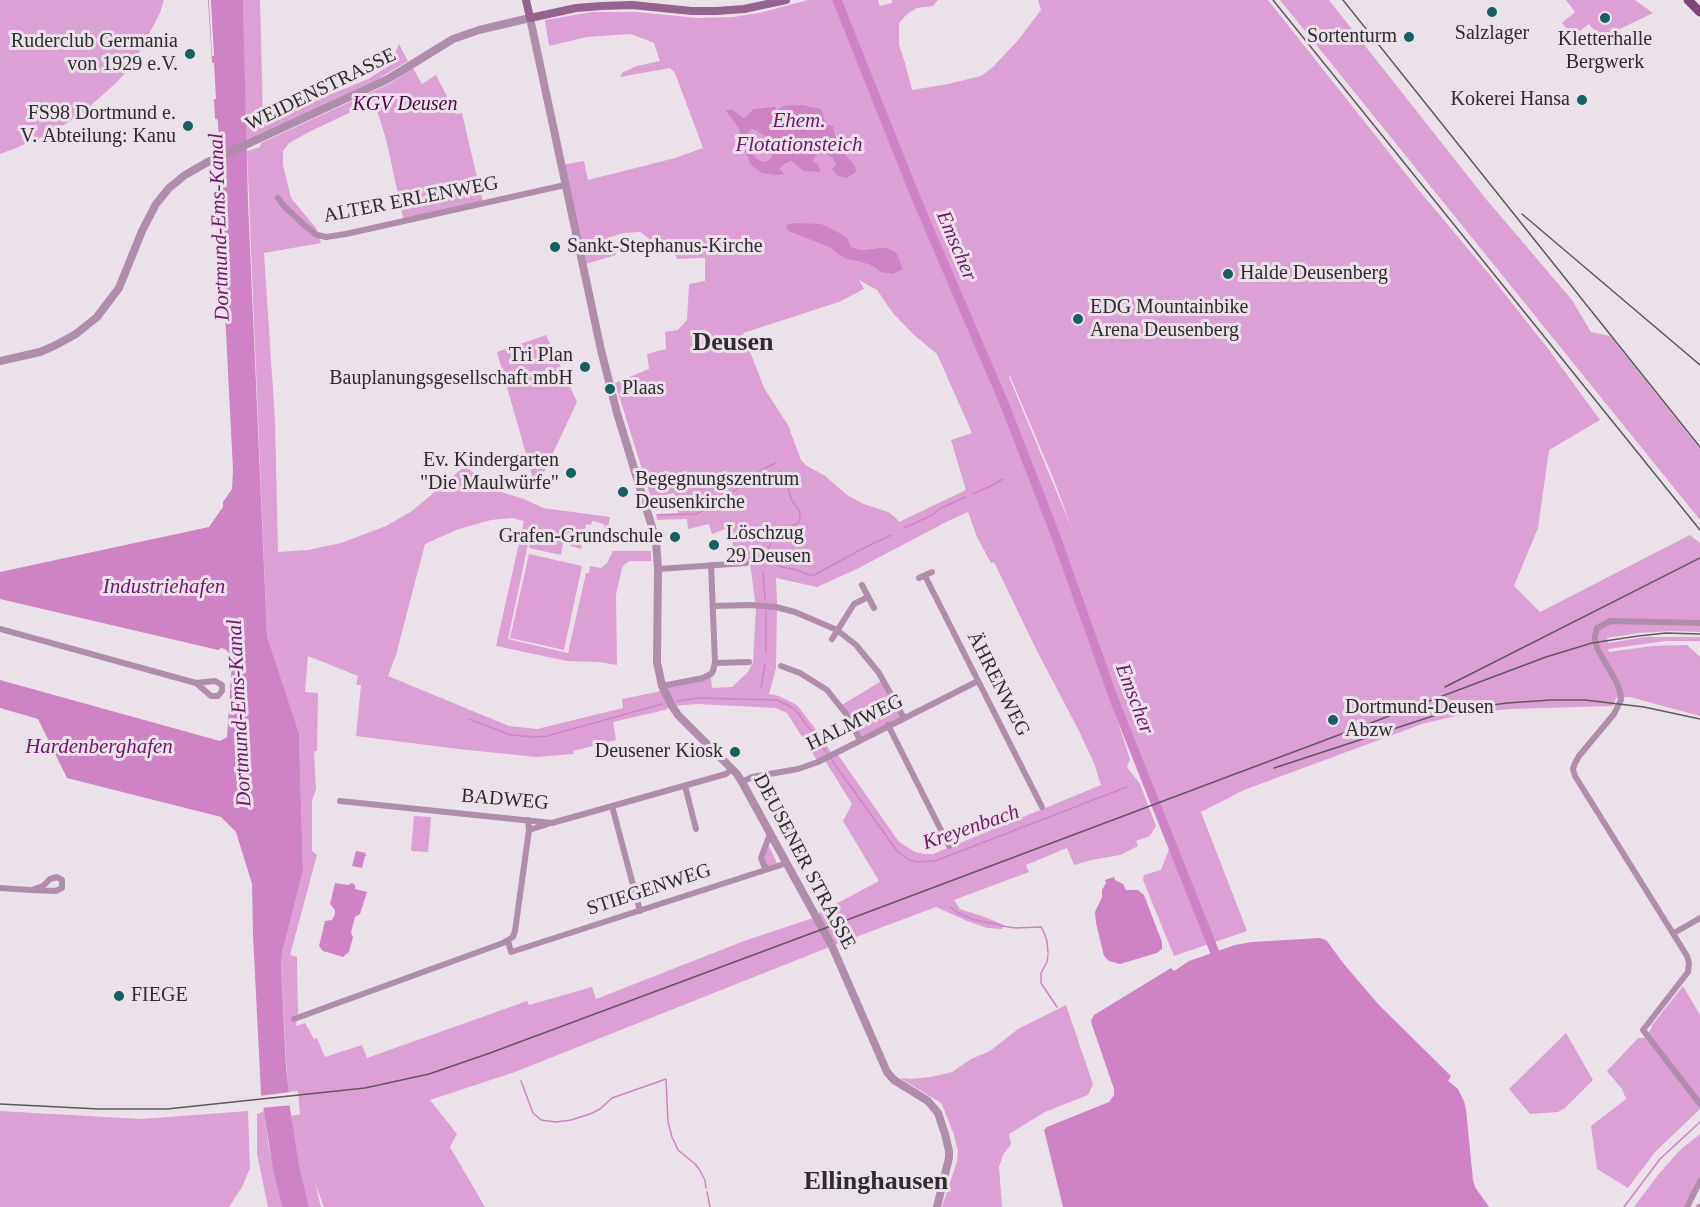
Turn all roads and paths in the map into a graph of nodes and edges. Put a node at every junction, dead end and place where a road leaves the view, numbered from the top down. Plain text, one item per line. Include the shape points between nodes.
1 (526, 0) edge
2 (786, 0) edge
3 (1688, 0) edge
4 (1700, 12) edge
5 (530, 18) junction
6 (565, 185) junction
7 (278, 198) dead end
8 (0, 362) edge
9 (746, 562) dead end
10 (711, 565) junction
11 (658, 568) junction
12 (932, 572) dead end
13 (862, 585) dead end
14 (868, 597) junction
15 (713, 606) junction
16 (874, 608) dead end
17 (1700, 623) edge
18 (0, 629) edge
19 (837, 630) junction
20 (832, 639) dead end
21 (749, 662) dead end
22 (715, 663) junction
23 (781, 666) dead end
24 (978, 681) junction
25 (196, 683) dead end
26 (662, 686) junction
27 (903, 718) junction
28 (888, 725) junction
29 (860, 740) junction
30 (732, 769) junction
31 (742, 782) junction
32 (686, 786) junction
33 (340, 801) dead end
34 (612, 806) junction
35 (1042, 807) dead end
36 (528, 820) junction
37 (552, 823) junction
38 (696, 829) dead end
39 (529, 830) junction
40 (770, 834) junction
41 (949, 846) dead end
42 (786, 862) junction
43 (768, 869) junction
44 (0, 888) edge
45 (32, 890) dead end
46 (640, 910) junction
47 (1700, 918) edge
48 (515, 931) junction
49 (1674, 933) junction
50 (508, 941) junction
51 (521, 949) junction
52 (294, 1019) dead end
53 (1700, 1104) edge
54 (1700, 1181) edge
55 (937, 1207) edge
56 (1687, 1207) edge

1 - 5 main road, DEUSENER STRASSE
2 - 5 main road via 716,11 602,6
3 - 4 main road
5 - 6 street, DEUSENER STRASSE
5 - 8 street, WEIDENSTRASSE via 455,38 388,79 206,163 176,182 156,204 126,275 97,317 54,346
6 - 7 street, ALTER ERLENWEG via 326,237 304,225
6 - 11 street, DEUSENER STRASSE via 609,385 653,530
9 - 10 street
10 - 11 street
10 - 15 street
11 - 26 street, DEUSENER STRASSE via 657,662
12 - 24 street, ÄHRENWEG via 922,577
13 - 14 street
14 - 16 street
14 - 19 street via 854,604
15 - 19 street via 776,607
15 - 22 street
17 - 49 street via 1610,621 1601,625 1595,641 1617,683 1621,700 1573,769
18 - 25 street
19 - 20 street
19 - 27 street via 856,645 879,673
21 - 22 street
22 - 26 street via 708,676
23 - 29 street via 809,674 827,690
24 - 27 street, HALMWEG
24 - 35 street, ÄHRENWEG
26 - 30 street, DEUSENER STRASSE via 678,715
27 - 28 street, HALMWEG
28 - 29 street, HALMWEG
28 - 41 street
29 - 31 street, HALMWEG via 810,765
30 - 31 street, DEUSENER STRASSE
30 - 32 street, BADWEG
31 - 40 street, DEUSENER STRASSE
32 - 34 street, BADWEG
32 - 38 street
33 - 36 street, BADWEG
34 - 37 street, BADWEG
34 - 46 street
36 - 37 street, BADWEG
36 - 39 street
37 - 39 street
39 - 48 street
40 - 42 street, DEUSENER STRASSE
40 - 43 street via 761,858
42 - 43 street, STIEGENWEG
42 - 55 street, DEUSENER STRASSE via 832,946 887,1072 928,1101 938,1113 949,1158
43 - 46 street, STIEGENWEG
44 - 45 street
46 - 51 street, STIEGENWEG
47 - 49 street
48 - 50 street
48 - 51 street
49 - 53 street via 1687,956 1688,972 1643,1030
50 - 51 street via 511,952
50 - 52 street
54 - 56 street

